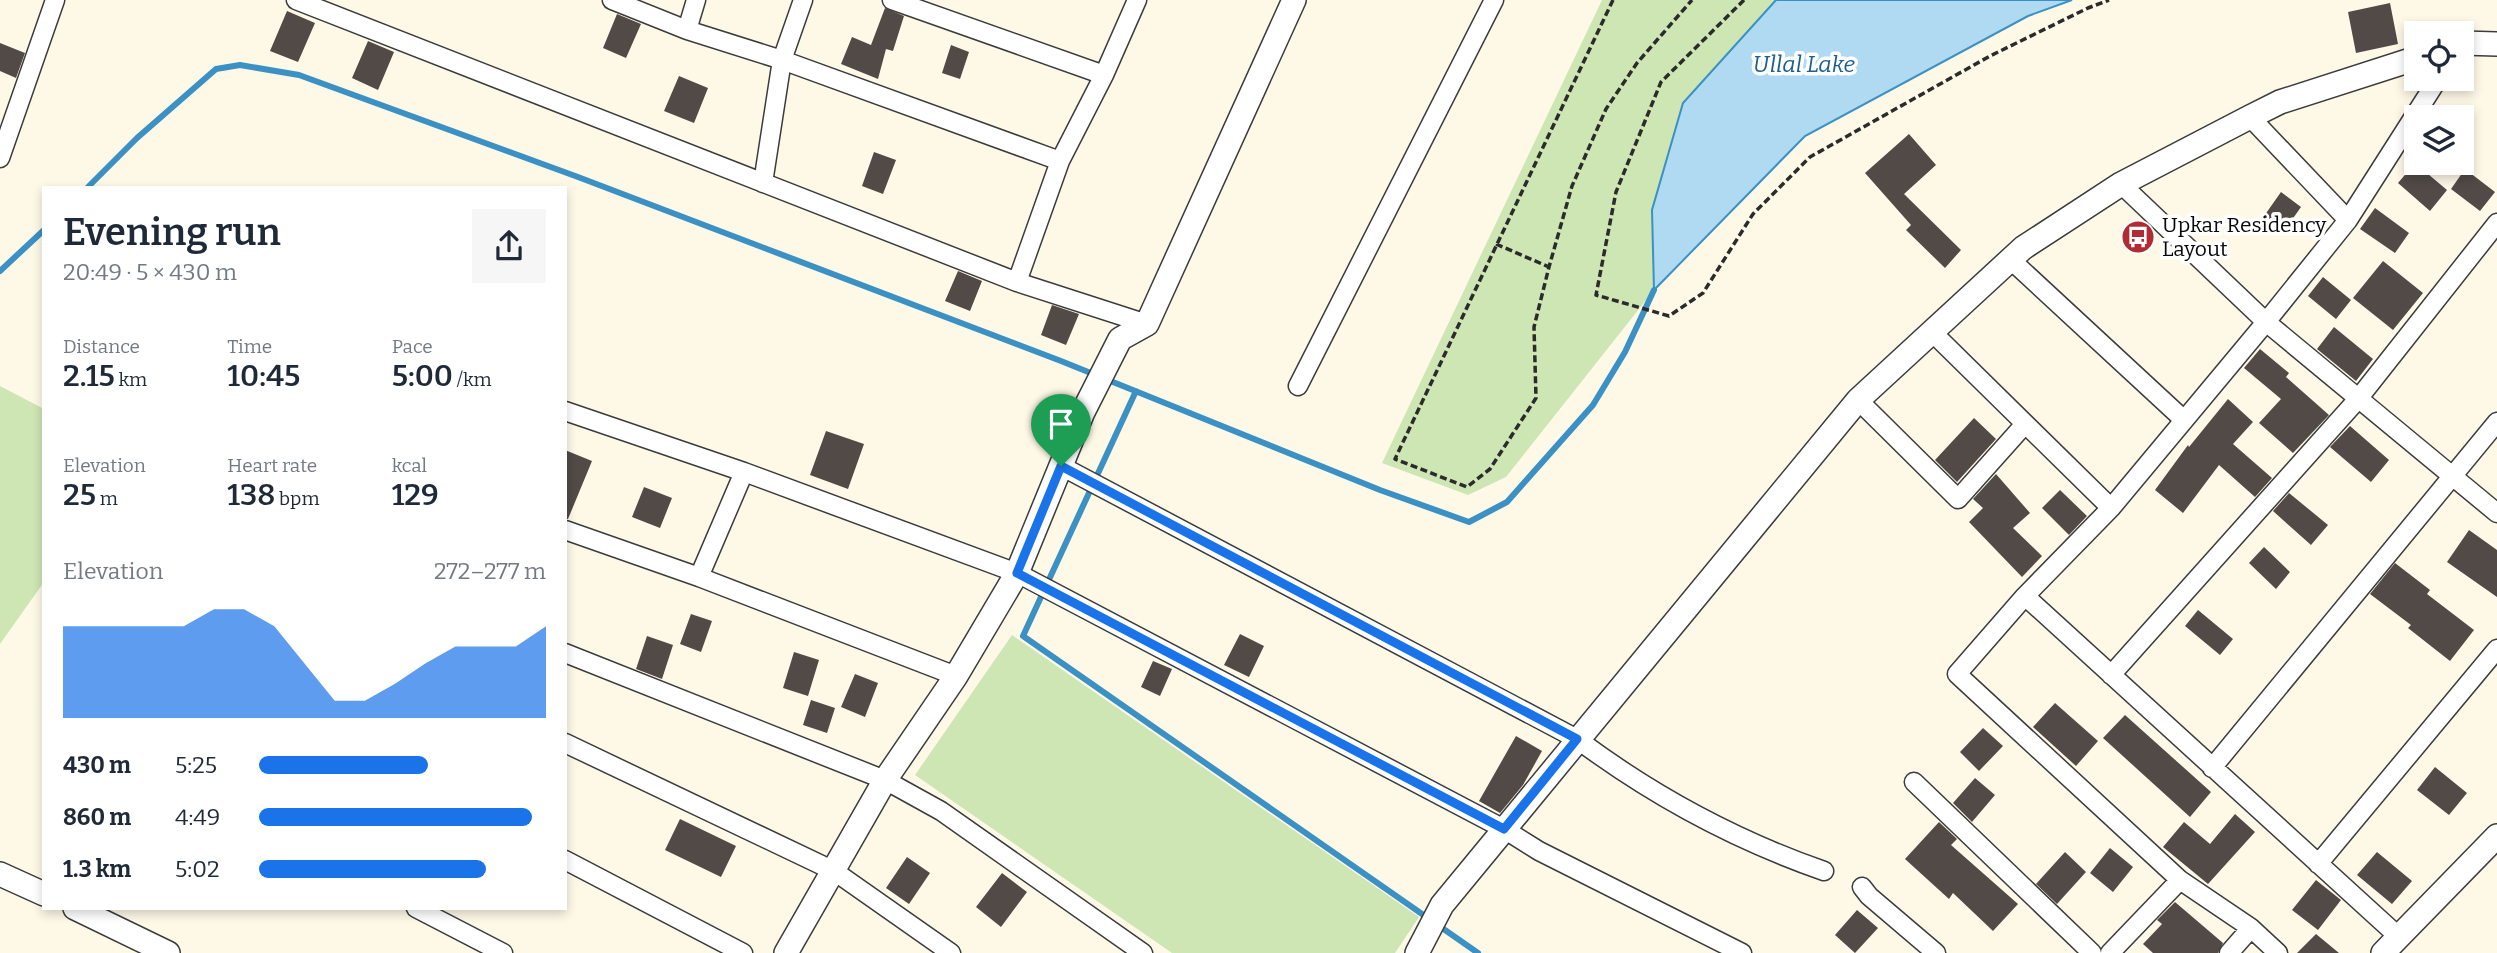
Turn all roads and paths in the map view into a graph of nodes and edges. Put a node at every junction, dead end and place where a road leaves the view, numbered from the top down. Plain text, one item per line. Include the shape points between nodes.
1 (55, 0) edge
2 (612, 0) edge
3 (696, 0) edge
4 (803, 0) edge
5 (892, 0) edge
6 (1294, 0) edge
7 (1494, 0) edge
8 (1612, 0) edge
9 (1692, 0) edge
10 (1744, 0) edge
11 (2109, 0) edge
12 (1134, 1) edge
13 (304, 2) edge
14 (687, 30) junction
15 (2474, 43) edge
16 (2497, 44) edge
17 (782, 60) junction
18 (2404, 62) edge
19 (1104, 75) junction
20 (2430, 91) edge
21 (2250, 117) junction
22 (0, 158) edge
23 (1060, 162) junction
24 (763, 183) junction
25 (2121, 184) junction
26 (2348, 220) junction
27 (2497, 223) edge
28 (1496, 244) junction
29 (2011, 260) junction
30 (1549, 267) junction
31 (1017, 282) junction
32 (2266, 322) junction
33 (1147, 324) junction
34 (1932, 332) junction
35 (1298, 386) dead end
36 (2358, 399) junction
37 (1858, 400) junction
38 (567, 412) edge
39 (2184, 420) junction
40 (2497, 422) edge
41 (2025, 424) junction
42 (1061, 466) junction
43 (744, 472) junction
44 (2451, 476) junction
45 (2111, 508) junction
46 (2497, 513) edge
47 (567, 531) edge
48 (1017, 573) junction
49 (699, 578) junction
50 (2025, 596) junction
51 (2497, 649) edge
52 (567, 654) edge
53 (956, 676) junction
54 (2111, 676) junction
55 (1577, 739) junction
56 (567, 744) edge
57 (2212, 768) junction
58 (885, 780) junction
59 (1914, 782) dead end
60 (1504, 829) junction
61 (2497, 836) edge
62 (567, 861) edge
63 (2318, 864) junction
64 (834, 871) junction
65 (1824, 871) dead end
66 (0, 874) edge
67 (2180, 880) junction
68 (1862, 887) dead end
69 (42, 893) edge
70 (84, 910) edge
71 (420, 910) edge
72 (108, 915) edge
73 (2251, 928) junction
74 (2391, 945) edge
75 (168, 953) edge
76 (503, 953) edge
77 (743, 953) edge
78 (786, 953) edge
79 (951, 953) edge
80 (1143, 953) edge
81 (1417, 953) edge
82 (1742, 953) edge
83 (1936, 953) edge
84 (2092, 953) edge
85 (2110, 953) edge
86 (2229, 953) edge
87 (2278, 953) edge

1 - 22 street
2 - 14 street
3 - 14 street
4 - 17 street
5 - 19 street
6 - 33 street
7 - 35 street
8 - 28 path
9 - 30 path via 1637,62 1606,108 1572,186
10 - 11 path via 1661,82 1616,192 1596,295 1669,316 1703,293 1753,214 1810,157 1990,56
12 - 19 street
13 - 24 street
14 - 17 street
15 - 16 street
17 - 23 street
17 - 24 street
18 - 21 street via 2280,102
19 - 23 street
20 - 26 street
21 - 25 street
21 - 26 street
23 - 31 street
24 - 31 street
25 - 29 street
25 - 32 street
26 - 32 street
27 - 36 street
28 - 30 path
28 - 30 path via 1395,459 1468,487 1490,469 1536,398 1534,327
29 - 34 street
29 - 39 street
31 - 33 street
32 - 36 street
32 - 39 street
33 - 42 street via 1120,339
34 - 37 street
34 - 41 street
36 - 44 street
36 - 54 street
37 - 41 street via 1958,499
37 - 55 street
38 - 43 street
39 - 45 street
40 - 44 street
41 - 45 street
42 - 48 street
42 - 55 street
43 - 48 street
43 - 49 street
44 - 46 street
44 - 57 street
45 - 50 street
47 - 49 street
48 - 53 street
48 - 60 street
49 - 53 street
50 - 54 street
50 - 67 street via 1957,674
51 - 63 street
52 - 58 street
53 - 58 street
54 - 57 street
55 - 60 street
55 - 65 street via 1706,822
56 - 64 street
57 - 63 street
58 - 64 street
58 - 80 street via 941,811
59 - 84 street
60 - 81 street via 1442,905
60 - 82 street
61 - 74 street
62 - 77 street
63 - 74 street
64 - 78 street
64 - 79 street
66 - 69 street
67 - 73 street
67 - 85 street
68 - 83 street
70 - 72 street
71 - 76 street
72 - 75 street
73 - 86 street
73 - 87 street

